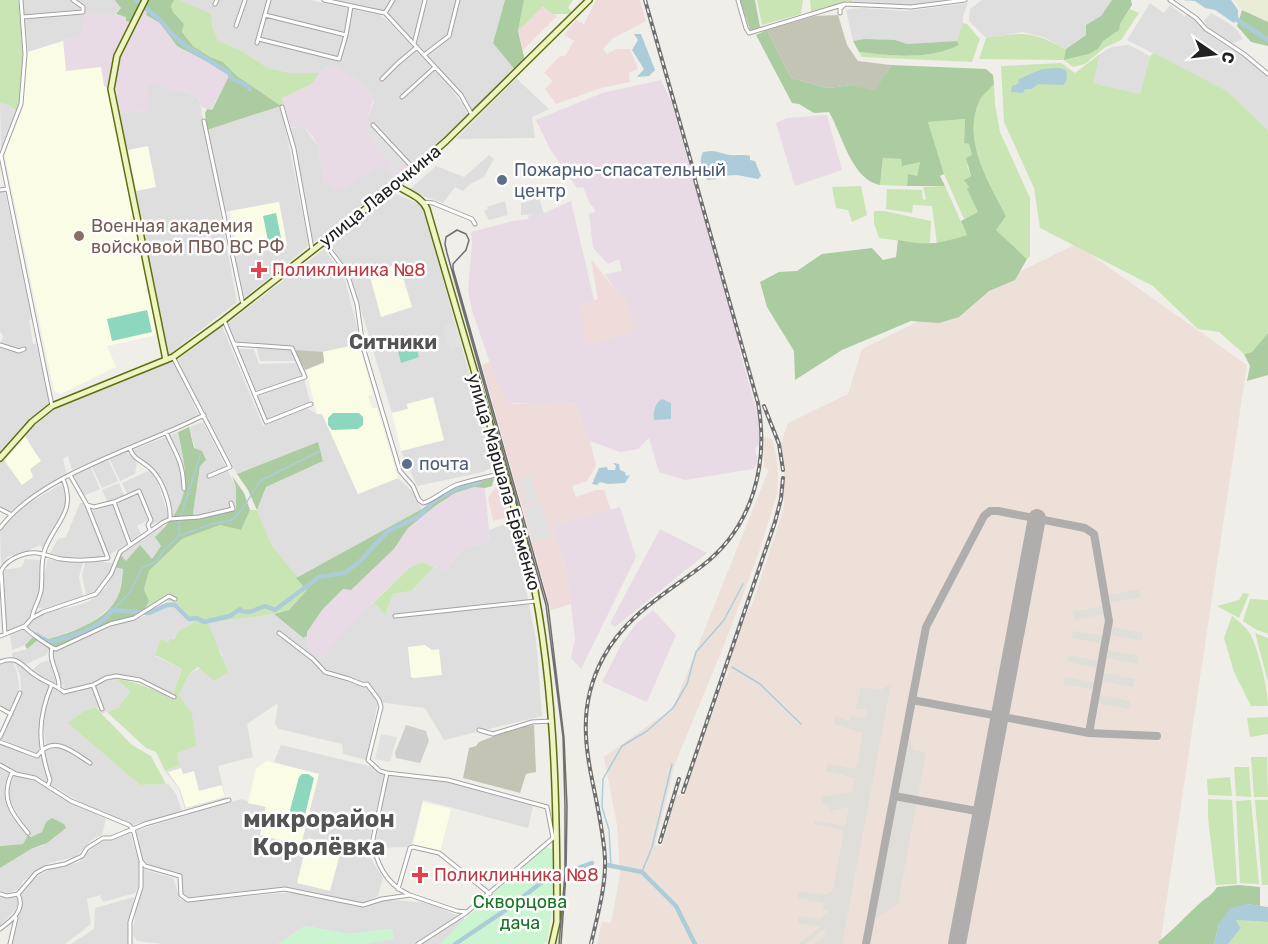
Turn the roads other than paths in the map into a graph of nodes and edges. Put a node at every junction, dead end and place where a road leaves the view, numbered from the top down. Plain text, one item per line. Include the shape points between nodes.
1 (21, 0) edge
2 (73, 0) edge
3 (146, 0) edge
4 (245, 0) edge
5 (269, 0) edge
6 (324, 0) edge
7 (347, 0) edge
8 (393, 0) edge
9 (425, 0) edge
10 (458, 0) edge
11 (588, 0) edge
12 (738, 0) edge
13 (966, 0) edge
14 (1170, 0) edge
15 (845, 4) junction
16 (345, 5) junction
17 (351, 6) junction
18 (840, 13) dead end
19 (385, 14) junction
20 (265, 15) junction
21 (23, 16) junction
22 (236, 26) dead end
23 (346, 35) junction
24 (416, 45) junction
25 (424, 55) junction
26 (435, 67) junction
27 (1268, 74) edge
28 (382, 80) dead end
29 (402, 98) dead end
30 (282, 107) dead end
31 (472, 115) junction
32 (204, 121) dead end
33 (373, 125) dead end
34 (0, 156) edge
35 (414, 169) junction
36 (396, 185) junction
37 (6, 189) junction
38 (0, 190) edge
39 (423, 202) junction
40 (475, 224) dead end
41 (324, 242) junction
42 (312, 251) junction
43 (243, 304) junction
44 (224, 320) junction
45 (235, 344) junction
46 (0, 345) edge
47 (24, 350) dead end
48 (173, 357) junction
49 (166, 360) junction
50 (255, 394) junction
51 (311, 404) dead end
52 (52, 406) junction
53 (204, 415) junction
54 (166, 432) junction
55 (130, 449) junction
56 (0, 458) edge
57 (503, 473) junction
58 (69, 476) junction
59 (209, 476) dead end
60 (63, 479) junction
61 (184, 489) dead end
62 (114, 502) junction
63 (231, 503) dead end
64 (87, 505) junction
65 (0, 509) edge
66 (10, 514) junction
67 (170, 519) junction
68 (0, 528) edge
69 (150, 531) junction
70 (130, 544) junction
71 (120, 552) junction
72 (44, 554) junction
73 (108, 558) junction
74 (175, 599) dead end
75 (538, 601) junction
76 (395, 615) dead end
77 (32, 618) junction
78 (25, 627) junction
79 (279, 633) dead end
80 (5, 635) junction
81 (0, 636) edge
82 (52, 648) junction
83 (0, 662) edge
84 (52, 684) junction
85 (93, 685) junction
86 (59, 688) junction
87 (20, 693) dead end
88 (174, 697) dead end
89 (0, 708) edge
90 (102, 709) dead end
91 (11, 714) junction
92 (552, 721) junction
93 (479, 730) dead end
94 (0, 737) edge
95 (0, 742) edge
96 (42, 748) junction
97 (90, 762) dead end
98 (0, 765) edge
99 (12, 773) junction
100 (387, 773) junction
101 (48, 785) junction
102 (229, 800) dead end
103 (133, 829) junction
104 (28, 833) dead end
105 (555, 838) junction
106 (141, 861) junction
107 (398, 889) junction
108 (0, 894) edge
109 (18, 894) junction
110 (490, 894) junction
111 (410, 895) junction
112 (467, 912) junction
113 (16, 916) junction
114 (0, 928) edge
115 (10, 944) edge
116 (130, 944) edge
117 (418, 944) edge
118 (552, 944) edge

1 - 21 street
2 - 21 street via 83,7 83,12
3 - 49 main road via 114,65 111,89
4 - 22 street
5 - 20 street
6 - 16 street
7 - 16 street
8 - 19 street
9 - 24 street
10 - 25 street via 449,36
11 - 31 main road, улица Лавочкина
12 - 15 street via 749,33
13 - 15 street via 911,8
14 - 27 street
15 - 18 street
16 - 17 street
17 - 19 street
17 - 23 street
19 - 24 street
20 - 23 street
20 - 23 street via 258,41 339,59
21 - 34 street via 21,104
24 - 25 street
24 - 28 street
25 - 26 street
26 - 29 street
26 - 31 street via 461,95
30 - 42 street via 294,149
31 - 35 main road, улица Лавочкина
32 - 43 street
33 - 35 street
34 - 37 street
35 - 36 main road, улица Лавочкина
36 - 39 main road
36 - 41 main road, улица Лавочкина
37 - 38 street
37 - 52 street
39 - 40 street via 472,219
39 - 57 main road, улица Маршала Ерёменко
41 - 42 main road, улица Лавочкина
41 - 57 street via 347,273 357,304 363,347 400,471 419,500 428,502 457,485
42 - 43 main road, улица Лавочкина
43 - 44 main road, улица Лавочкина
44 - 45 street
44 - 48 main road, улица Лавочкина
45 - 50 street
45 - 50 street via 292,348 304,376
46 - 47 street
48 - 49 main road, улица Лавочкина
48 - 53 street
49 - 52 main road, улица Лавочкина
50 - 51 street via 266,422
52 - 56 main road, улица Лавочкина
53 - 54 street
53 - 59 street via 230,467
54 - 55 street
54 - 61 street via 179,456
55 - 58 street
55 - 67 street via 156,475
57 - 75 main road, улица Маршала Ерёменко
58 - 60 street
58 - 64 street
60 - 66 street
60 - 72 street via 68,497 64,518
62 - 64 street
62 - 69 street via 139,491 151,520
62 - 70 street
63 - 67 street via 233,509
64 - 73 street
65 - 66 street
66 - 68 street
67 - 69 street
69 - 70 street
70 - 71 street
71 - 73 street
71 - 77 street via 111,574 96,594
72 - 73 street via 64,559
72 - 77 street via 41,592
72 - 80 street via 27,554 4,564 1,571
74 - 82 street via 169,596 134,618
75 - 76 street
75 - 92 main road, улица Маршала Ерёменко
77 - 78 street
78 - 80 street
78 - 82 street
79 - 100 street via 325,672 367,684 381,707 368,760
80 - 81 street
82 - 86 street via 50,654 60,680
83 - 84 street via 9,659 20,663
84 - 86 street
84 - 96 street via 40,724
85 - 86 street via 64,692
85 - 88 street via 116,676 140,680
85 - 90 street
87 - 91 street
89 - 91 street
91 - 94 street
92 - 93 street via 532,722 493,734
92 - 105 main road, улица Маршала Ерёменко
95 - 96 street via 37,756
96 - 97 street via 66,748
96 - 101 street
98 - 99 street
99 - 101 street
99 - 104 street via 6,783 6,800
100 - 105 street via 448,780 547,807
100 - 107 street via 373,839 377,861
101 - 103 street via 71,801
102 - 103 street
103 - 106 street
103 - 109 street via 102,838 82,856 36,873
105 - 110 street
105 - 118 main road, улица Маршала Ерёменко via 557,922
106 - 111 street via 145,866 180,876 181,895 188,900 285,889 363,905
106 - 116 street via 141,887 130,922
107 - 110 street via 413,847 439,853
107 - 111 street
108 - 109 street
109 - 113 street via 20,908
110 - 112 street
111 - 112 street
112 - 117 street
113 - 114 street
113 - 115 street

